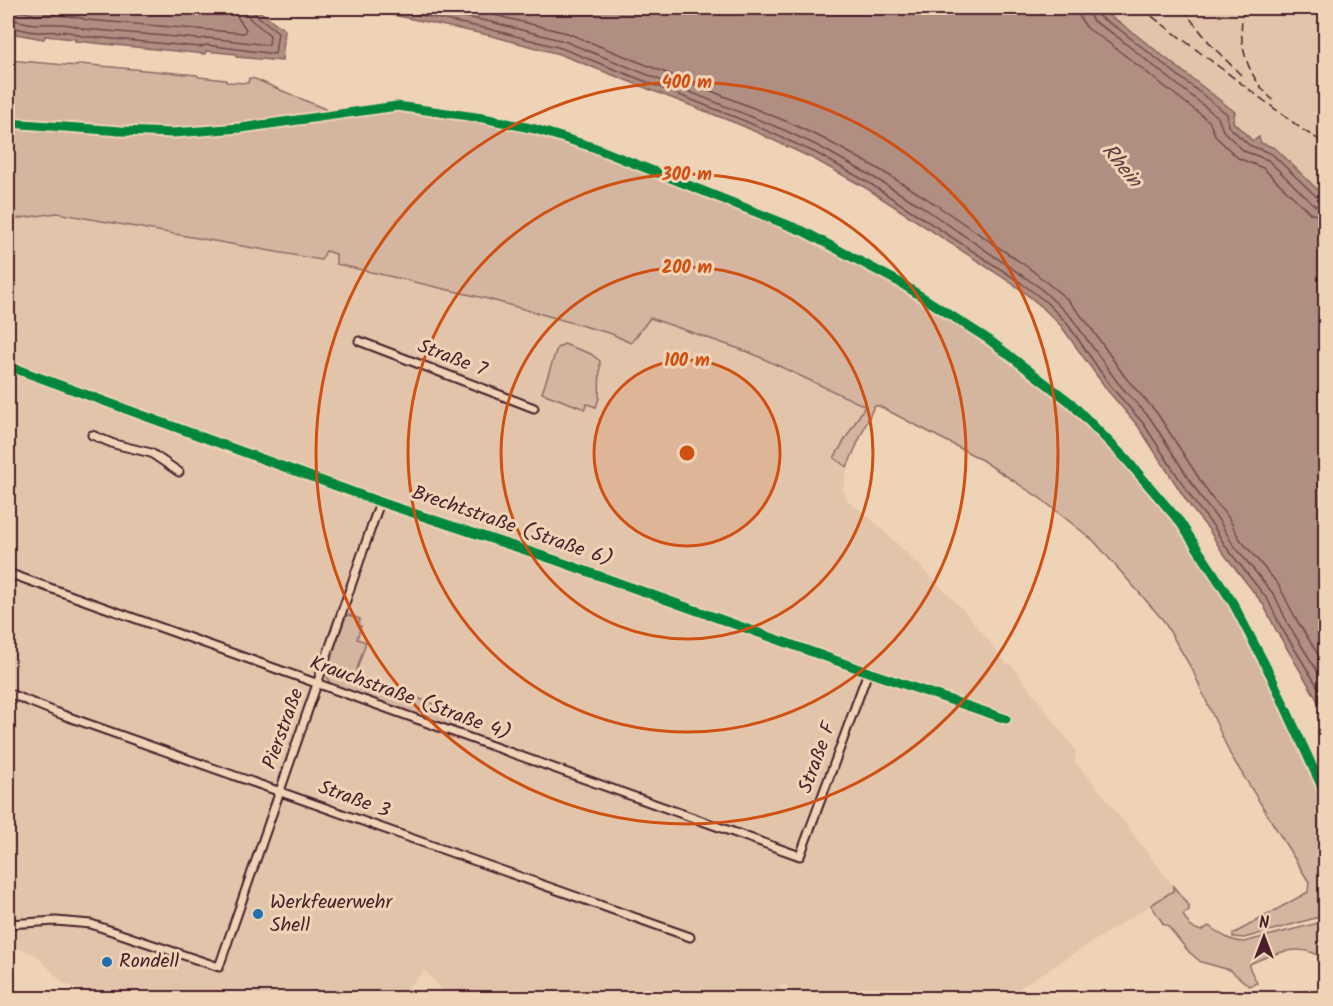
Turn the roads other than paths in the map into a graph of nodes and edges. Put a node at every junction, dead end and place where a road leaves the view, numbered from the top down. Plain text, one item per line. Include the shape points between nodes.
1 (359, 341) dead end
2 (8, 366) edge
3 (534, 408) dead end
4 (92, 435) dead end
5 (179, 472) dead end
6 (380, 502) junction
7 (8, 573) edge
8 (868, 672) junction
9 (318, 683) junction
10 (8, 693) edge
11 (1006, 719) dead end
12 (279, 791) junction
13 (800, 856) joint
14 (8, 924) edge
15 (690, 937) dead end

1 - 3 street, Straße 7
2 - 6 street, Brechtstraße (Straße 6)
4 - 5 street via 151,453
6 - 8 street, Brechtstraße (Straße 6)
6 - 9 street, Pierstraße
7 - 9 street, Krauchstraße (Straße 4)
8 - 11 street, Brechtstraße (Straße 6)
8 - 13 street, Straße F
9 - 12 street, Pierstraße
9 - 13 street, Krauchstraße (Straße 4)
10 - 12 street, Straße 3
12 - 14 street, Pierstraße via 219,967 91,924
12 - 15 street, Straße 3

